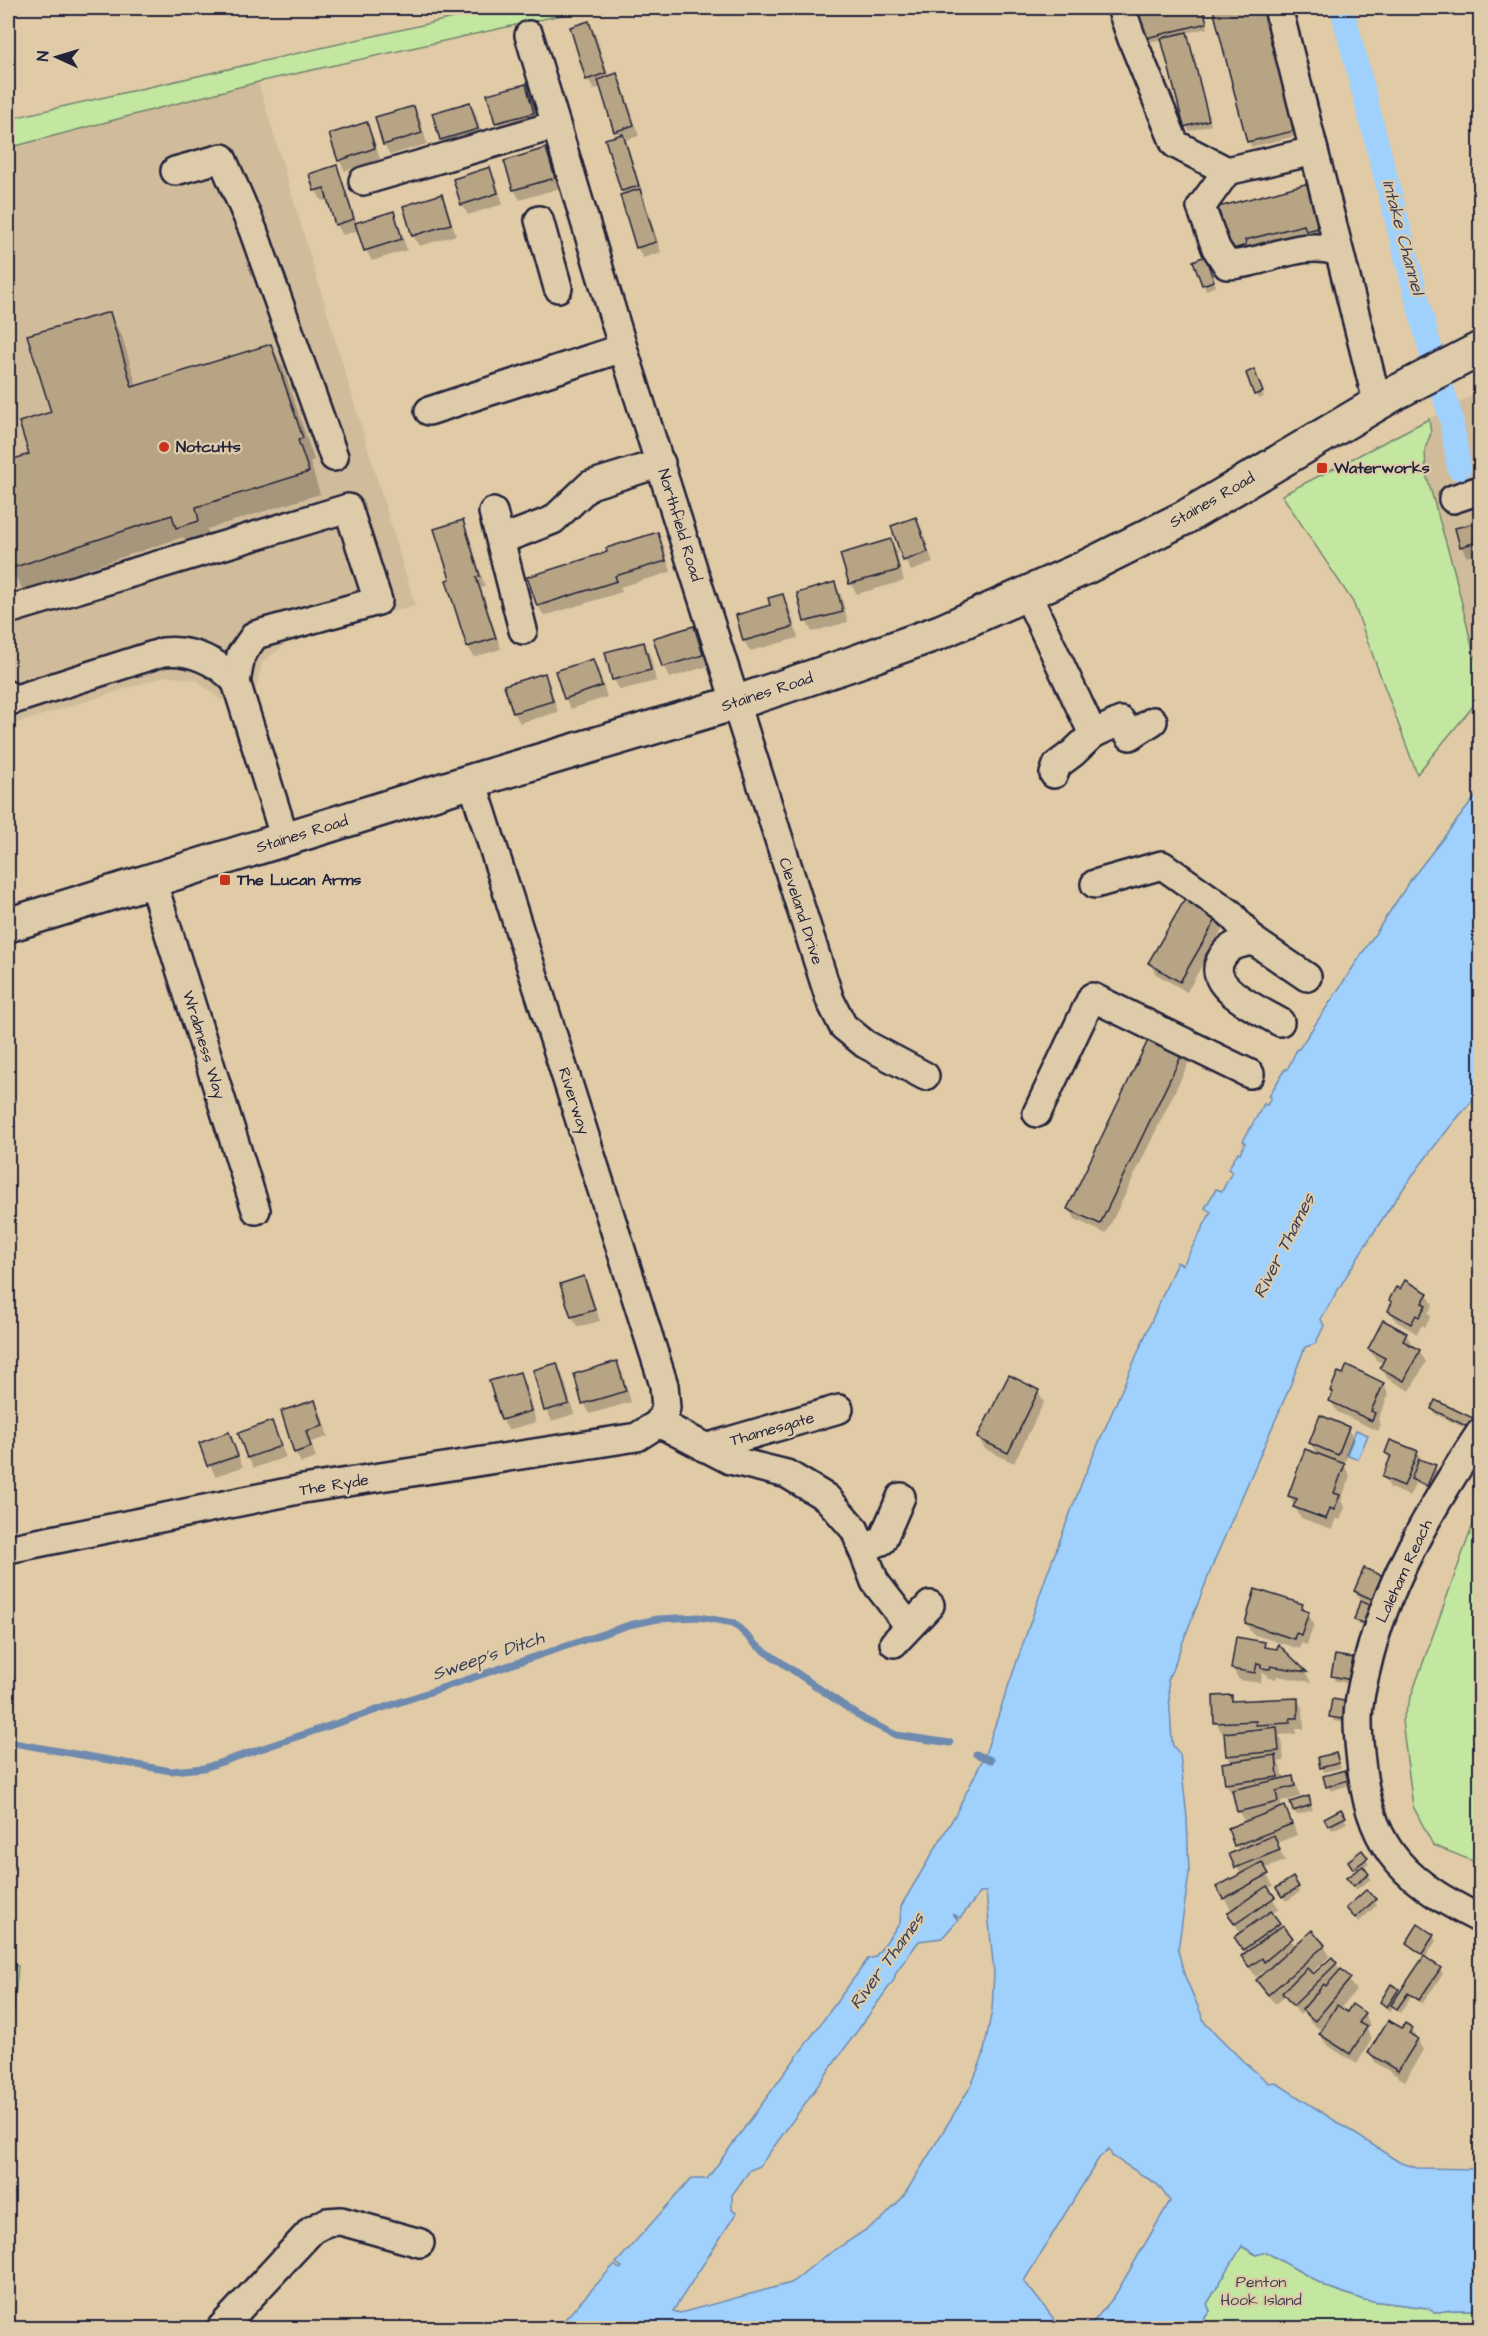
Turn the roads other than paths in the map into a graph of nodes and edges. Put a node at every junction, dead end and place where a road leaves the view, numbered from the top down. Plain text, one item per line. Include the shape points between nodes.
1 (1121, 8) edge
2 (1278, 8) edge
3 (529, 35) dead end
4 (556, 125) junction
5 (1314, 151) junction
6 (175, 171) dead end
7 (1227, 171) junction
8 (363, 181) dead end
9 (539, 220) dead end
10 (592, 240) junction
11 (1339, 252) junction
12 (549, 253) junction
13 (558, 288) dead end
14 (623, 348) junction
15 (1480, 349) edge
16 (1388, 399) junction
17 (429, 411) dead end
18 (334, 457) dead end
19 (661, 463) junction
20 (1480, 490) edge
21 (1453, 499) dead end
22 (493, 512) dead end
23 (501, 540) junction
24 (1027, 594) junction
25 (8, 610) edge
26 (523, 630) dead end
27 (236, 682) junction
28 (8, 699) edge
29 (735, 703) junction
30 (1153, 721) dead end
31 (1093, 734) junction
32 (1054, 774) dead end
33 (472, 781) junction
34 (285, 839) junction
35 (152, 880) junction
36 (1095, 884) dead end
37 (8, 925) edge
38 (1254, 941) junction
39 (1306, 977) dead end
40 (1280, 1022) dead end
41 (1250, 1074) dead end
42 (925, 1075) dead end
43 (1038, 1113) dead end
44 (256, 1210) dead end
45 (839, 1409) dead end
46 (659, 1422) junction
47 (1480, 1433) edge
48 (705, 1448) junction
49 (901, 1497) dead end
50 (8, 1549) edge
51 (862, 1550) junction
52 (930, 1605) dead end
53 (1480, 1919) edge
54 (420, 2243) dead end
55 (221, 2328) edge

1 - 7 street via 1175,144
2 - 5 street
3 - 4 street, Northfield Road
4 - 8 street
4 - 10 street, Northfield Road
5 - 7 street
5 - 11 street
6 - 18 street via 222,158 253,230
7 - 11 street via 1201,207 1216,248 1227,265 1305,247 1323,246
9 - 12 street
10 - 12 street
10 - 14 street, Northfield Road
11 - 16 street
12 - 13 street
14 - 17 street
14 - 19 street, Northfield Road
15 - 16 main road, Staines Road
16 - 24 main road, Staines Road via 1184,518
19 - 23 street via 591,485 553,520
19 - 29 street, Northfield Road
20 - 21 street
22 - 23 street
23 - 26 street
24 - 29 main road, Staines Road via 940,632
24 - 31 street
25 - 27 street via 348,508 378,601 255,635 242,655
27 - 28 street via 217,665 177,650
27 - 34 street
29 - 33 main road, Staines Road
29 - 42 street, Cleveland Drive via 838,1017 865,1044
30 - 31 street via 1130,736 1121,721
31 - 32 street via 1057,765
33 - 34 main road, Staines Road
33 - 46 street, Riverway via 664,1385 666,1408
34 - 35 main road, Staines Road
35 - 37 main road, Staines Road
35 - 44 street, Wrabness Way
36 - 38 street via 1162,865 1230,913
38 - 39 street
38 - 40 street via 1225,951 1217,967 1218,978 1232,994
41 - 43 street via 1092,997
45 - 48 street, Thamesgate
46 - 48 street, Thamesgate
46 - 50 street, The Ryde via 637,1437 303,1489
47 - 53 street, Laleham Reach via 1410,1550 1387,1601 1371,1645 1358,1718 1364,1788 1386,1846 1416,1880
48 - 51 street, Thamesgate via 730,1460 787,1474 827,1498 855,1530
49 - 51 street via 882,1541
51 - 52 street, Thamesgate via 902,1634
54 - 55 street via 340,2221 327,2222 312,2230

